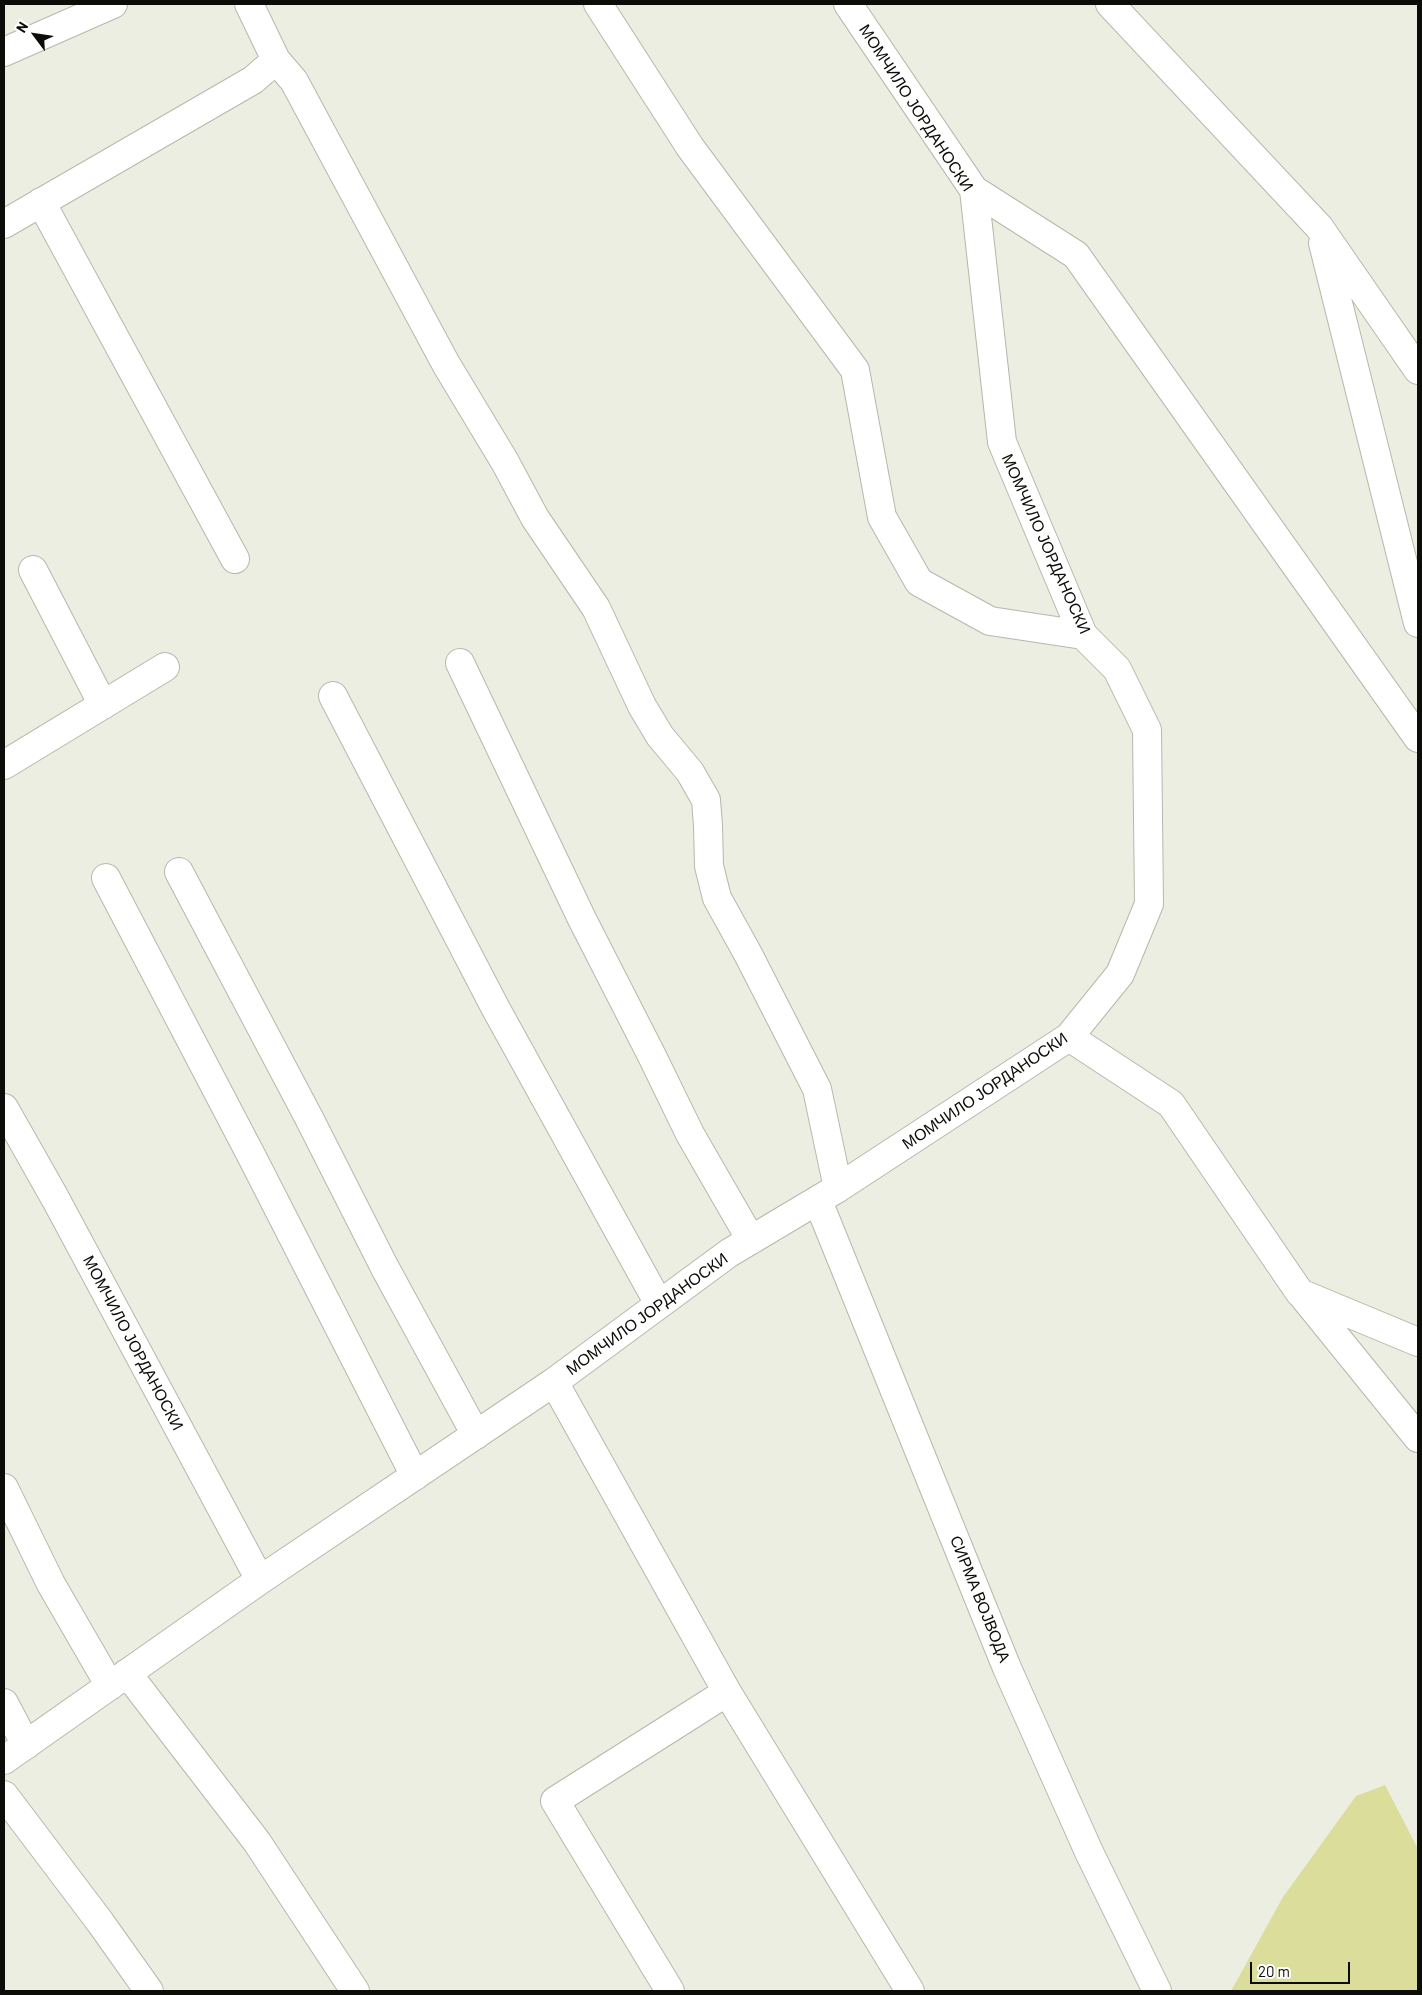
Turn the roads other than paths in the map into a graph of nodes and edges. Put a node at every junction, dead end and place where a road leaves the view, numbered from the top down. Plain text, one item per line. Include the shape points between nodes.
1 (113, 4) edge
2 (249, 4) edge
3 (598, 4) edge
4 (848, 4) edge
5 (1110, 4) edge
6 (4, 52) edge
7 (276, 60) junction
8 (974, 190) junction
9 (41, 202) junction
10 (4, 224) edge
11 (1319, 227) junction
12 (1418, 370) edge
13 (235, 558) dead end
14 (33, 570) dead end
15 (1418, 624) edge
16 (1083, 635) junction
17 (460, 663) dead end
18 (165, 667) dead end
19 (333, 696) dead end
20 (103, 705) junction
21 (1418, 738) edge
22 (4, 765) edge
23 (179, 872) dead end
24 (106, 878) dead end
25 (1069, 1037) junction
26 (4, 1108) edge
27 (828, 1194) junction
28 (751, 1240) junction
29 (1300, 1293) junction
30 (659, 1304) junction
31 (1418, 1342) edge
32 (554, 1382) junction
33 (476, 1434) junction
34 (1418, 1438) edge
35 (414, 1476) junction
36 (4, 1488) edge
37 (260, 1580) junction
38 (118, 1680) junction
39 (728, 1692) junction
40 (4, 1704) edge
41 (26, 1745) junction
42 (4, 1760) edge
43 (4, 1795) edge
44 (149, 1991) edge
45 (355, 1991) edge
46 (670, 1991) edge
47 (910, 1991) edge
48 (1157, 1991) edge

1 - 6 street
2 - 7 street, СИРМА ВОЈВОДА
3 - 16 street via 690,147 855,370 882,517 919,582 990,621
4 - 8 street, МОМЧИЛО ЈОРДАНОСКИ
5 - 11 street
7 - 9 street via 253,80
7 - 27 street, СИРМА ВОЈВОДА via 294,81 446,364 535,518 596,608 642,706 660,736 690,772 706,800 709,866 717,898 817,1089
8 - 16 street, МОМЧИЛО ЈОРДАНОСКИ via 1002,442
8 - 21 street via 1076,255
9 - 10 street
9 - 13 street
11 - 12 street
11 - 15 street
14 - 20 street
16 - 25 street, МОМЧИЛО ЈОРДАНОСКИ via 1117,669 1147,730 1149,904 1120,974
17 - 28 street via 582,919 690,1134
18 - 20 street
19 - 30 street via 496,1009
20 - 22 street
23 - 33 street via 385,1268
24 - 35 street
25 - 27 street, МОМЧИЛО ЈОРДАНОСКИ
25 - 29 street via 1171,1104
26 - 37 street, МОМЧИЛО ЈОРДАНОСКИ
27 - 28 street, МОМЧИЛО ЈОРДАНОСКИ
27 - 48 street, СИРМА ВОЈВОДА via 1007,1668 1089,1852
28 - 30 street, МОМЧИЛО ЈОРДАНОСКИ
29 - 31 street
29 - 34 street
30 - 32 street, МОМЧИЛО ЈОРДАНОСКИ
32 - 33 street, МОМЧИЛО ЈОРДАНОСКИ
32 - 39 street
33 - 35 street, МОМЧИЛО ЈОРДАНОСКИ
35 - 37 street, МОМЧИЛО ЈОРДАНОСКИ
36 - 38 street via 51,1584
37 - 38 street, МОМЧИЛО ЈОРДАНОСКИ
38 - 41 street, МОМЧИЛО ЈОРДАНОСКИ
38 - 45 street via 257,1842
39 - 46 street via 555,1801
39 - 47 street
40 - 41 street
41 - 42 street, МОМЧИЛО ЈОРДАНОСКИ
43 - 44 street

